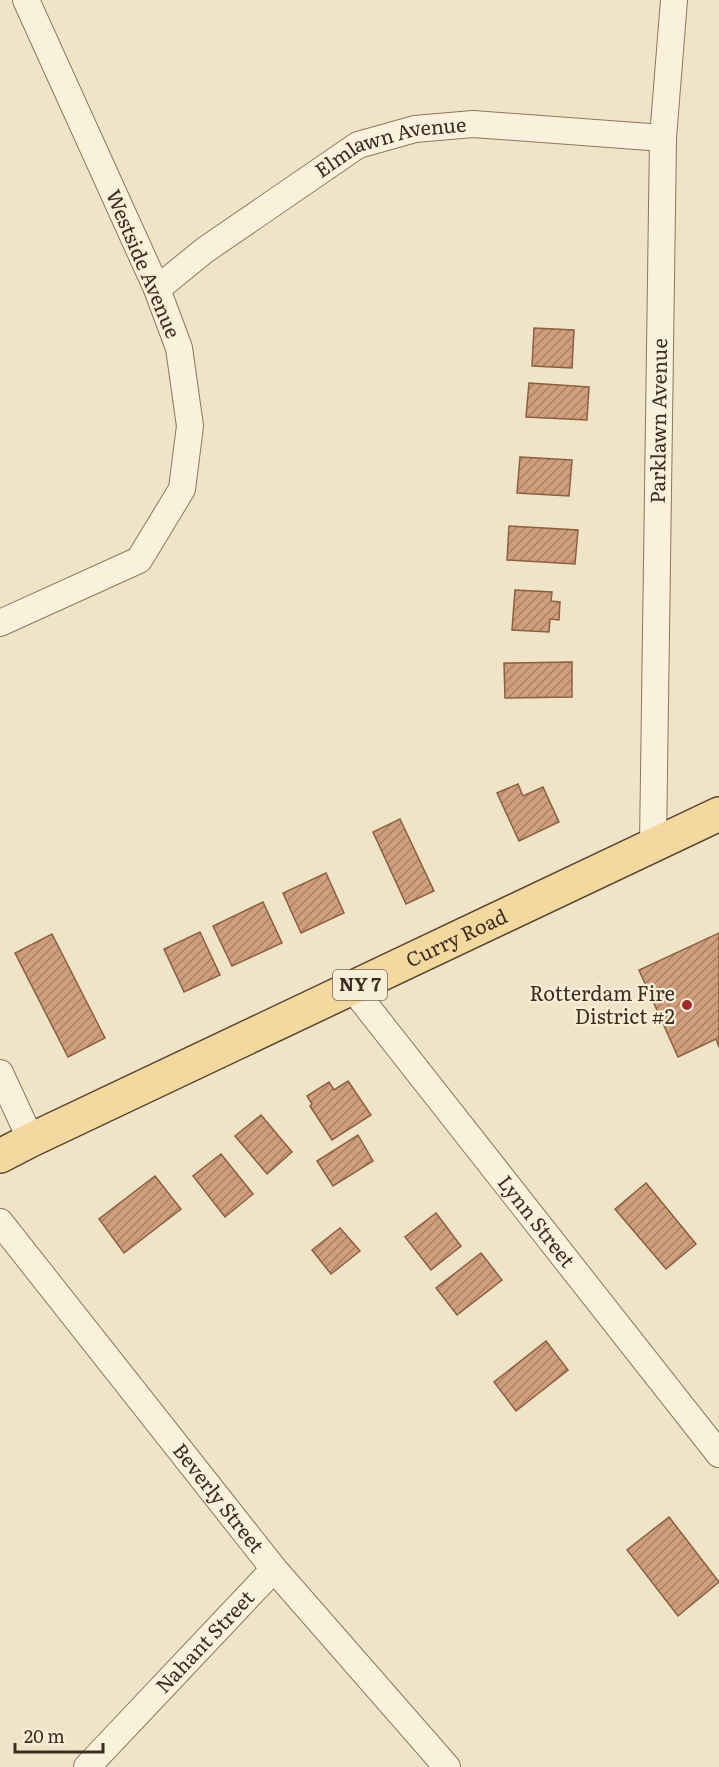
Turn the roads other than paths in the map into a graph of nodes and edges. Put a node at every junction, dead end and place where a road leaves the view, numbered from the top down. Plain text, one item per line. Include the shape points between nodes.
1 (26, 0) edge
2 (674, 0) edge
3 (663, 138) junction
4 (157, 289) junction
5 (0, 623) edge
6 (719, 814) edge
7 (653, 844) junction
8 (353, 989) junction
9 (0, 1073) edge
10 (31, 1140) junction
11 (0, 1156) edge
12 (0, 1222) edge
13 (719, 1454) edge
14 (274, 1569) junction
15 (87, 1767) edge
16 (447, 1767) edge

1 - 4 street, Westside Avenue
2 - 3 street, Parklawn Avenue
3 - 4 street, Elmlawn Avenue via 472,124 415,129 358,145 205,250
3 - 7 street, Parklawn Avenue
4 - 5 street, Westside Avenue via 179,348 190,426 182,489 139,560
6 - 7 main road, Curry Road / NY 7
7 - 8 main road, Curry Road / NY 7
8 - 10 main road, Curry Road / NY 7
8 - 13 street, Lynn Street
9 - 10 street
10 - 11 main road, Curry Road / NY 7
12 - 14 street, Beverly Street
14 - 15 street, Nahant Street
14 - 16 street, Beverly Street

